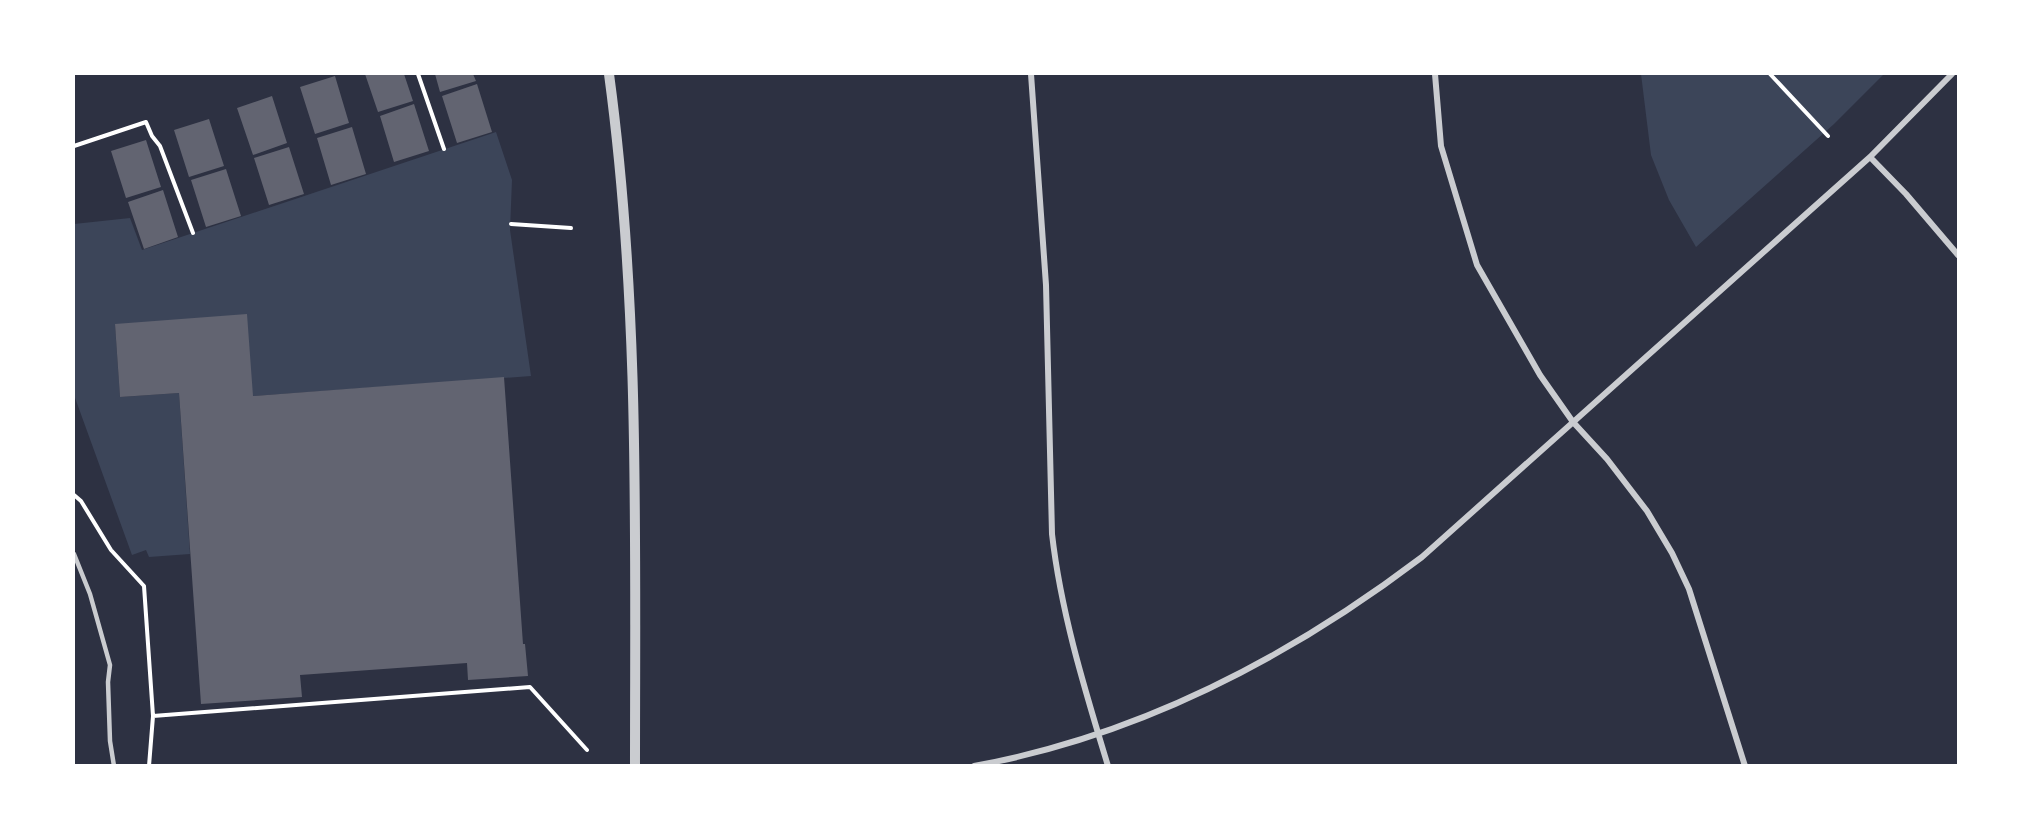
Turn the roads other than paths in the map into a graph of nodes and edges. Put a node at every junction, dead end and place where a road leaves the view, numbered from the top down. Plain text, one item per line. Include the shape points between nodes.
1 (609, 74) edge
2 (1031, 74) edge
3 (1435, 74) edge
4 (1952, 74) edge
5 (1869, 157) junction
6 (1959, 255) edge
7 (1573, 422) junction
8 (74, 554) edge
9 (1098, 732) junction
10 (114, 765) edge
11 (635, 765) edge
12 (974, 765) edge
13 (1108, 765) edge
14 (1745, 765) edge

1 - 11 street via 627,237 635,468
2 - 9 street via 1046,285 1052,534 1056,573
3 - 7 street via 1441,146 1477,265 1540,375
4 - 5 street
5 - 6 street
5 - 7 street
7 - 9 street via 1422,557 1369,597 1266,660 1194,696
7 - 14 street via 1647,511 1672,553 1689,589
8 - 10 lane via 110,665 110,741
9 - 12 street via 1056,747
9 - 13 street

